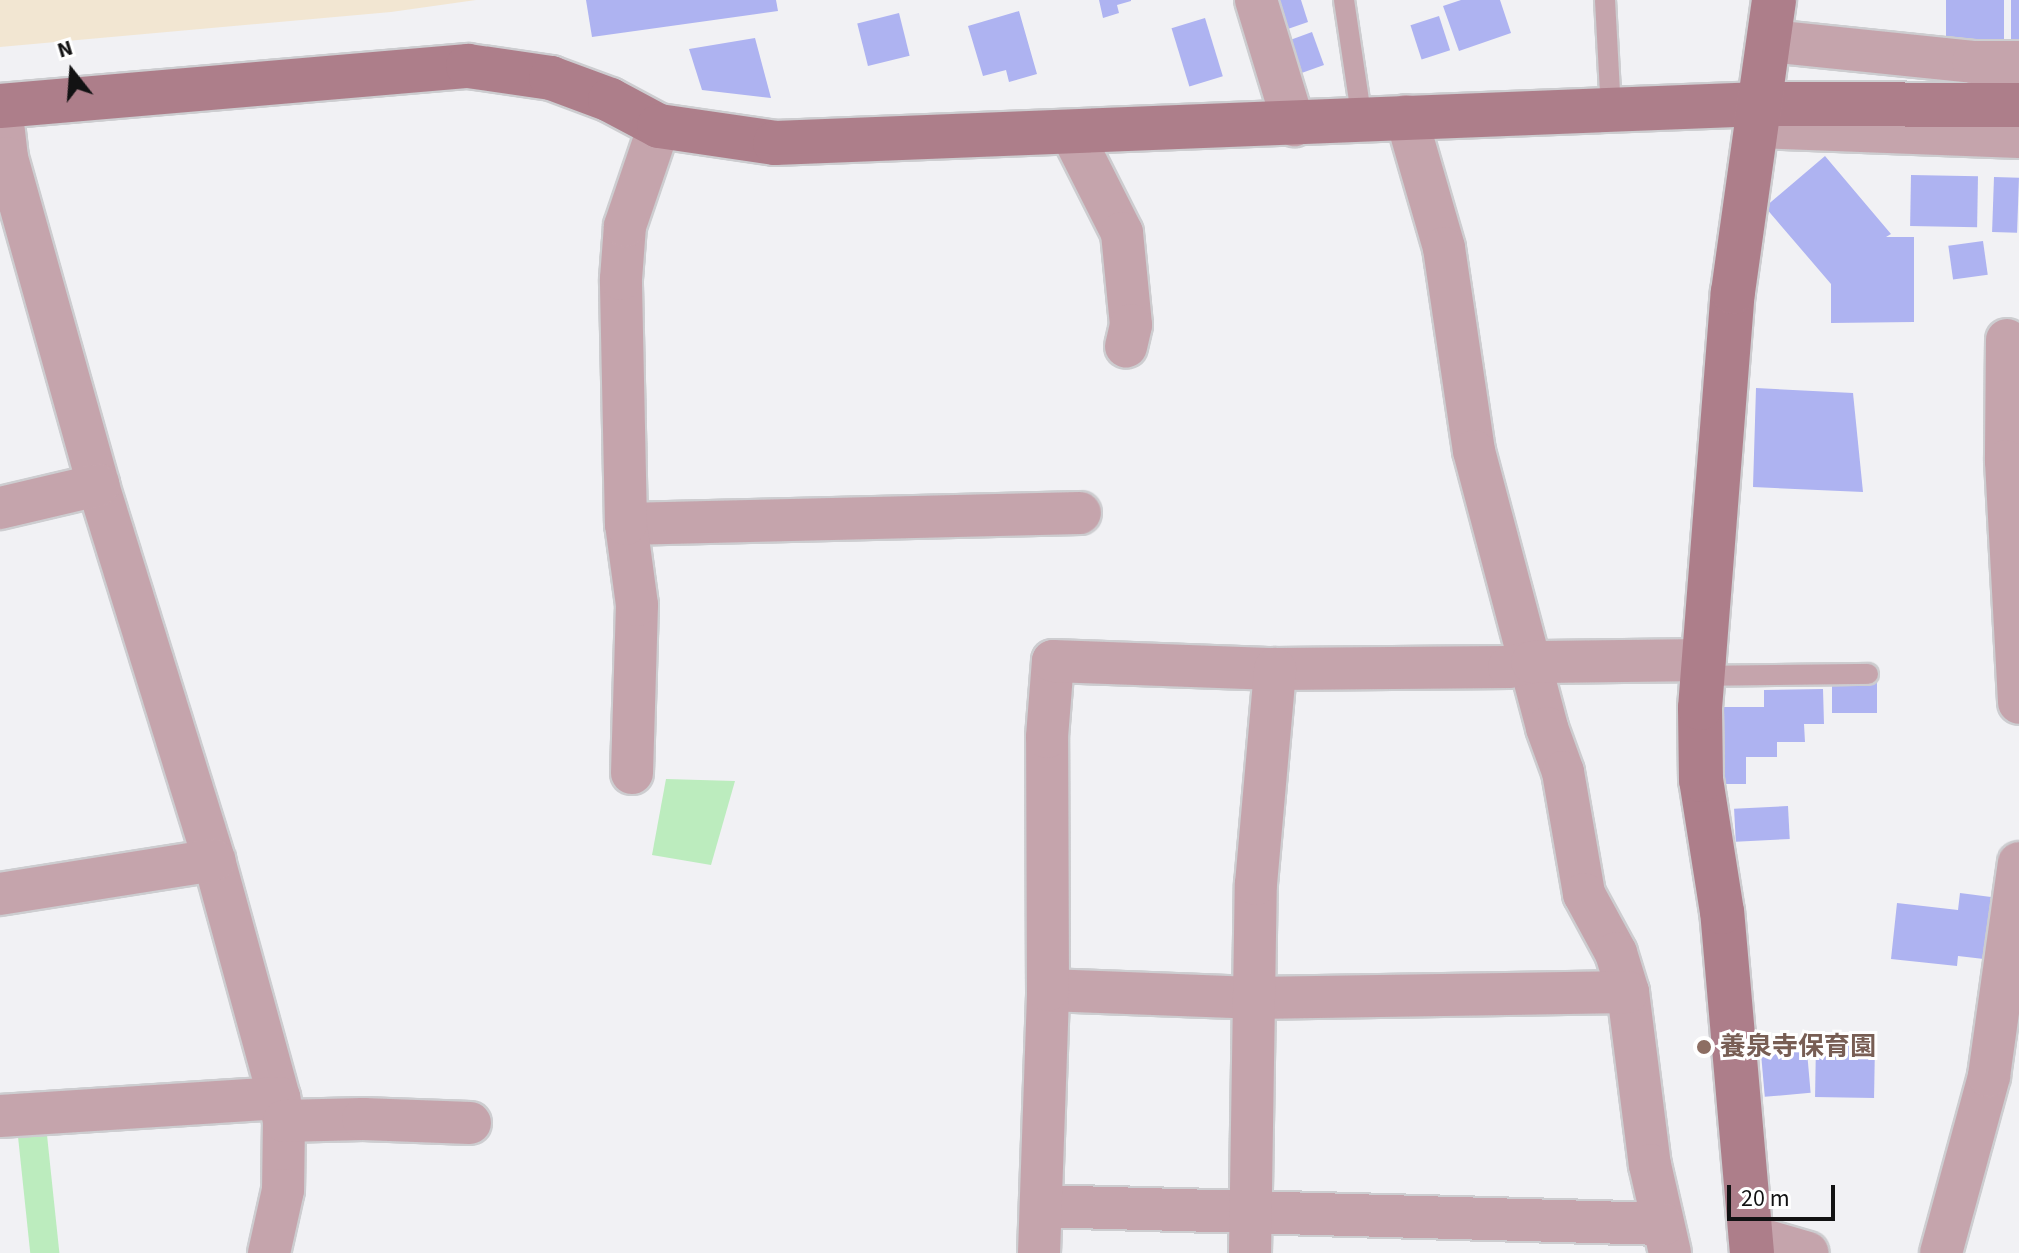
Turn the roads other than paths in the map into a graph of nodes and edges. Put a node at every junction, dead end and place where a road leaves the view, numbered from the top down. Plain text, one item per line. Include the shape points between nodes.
1 (1256, 0) edge
2 (1344, 0) edge
3 (1605, 0) edge
4 (1772, 21) edge
5 (2019, 62) edge
6 (2019, 105) edge
7 (0, 106) edge
8 (1611, 111) junction
9 (1759, 115) junction
10 (1406, 116) junction
11 (1362, 120) junction
12 (1294, 125) junction
13 (659, 126) junction
14 (1072, 134) junction
15 (2019, 137) edge
16 (2007, 340) dead end
17 (1126, 346) dead end
18 (2012, 460) edge
19 (98, 485) junction
20 (0, 508) edge
21 (1080, 513) dead end
22 (626, 524) junction
23 (1532, 662) junction
24 (1703, 668) junction
25 (1275, 669) junction
26 (1868, 674) dead end
27 (2019, 703) edge
28 (632, 773) dead end
29 (214, 860) junction
30 (2019, 875) edge
31 (0, 894) edge
32 (1048, 990) junction
33 (1628, 992) junction
34 (1253, 998) junction
35 (2004, 1076) edge
36 (281, 1110) junction
37 (0, 1116) edge
38 (470, 1123) dead end
39 (1041, 1206) junction
40 (1250, 1233) edge
41 (1666, 1238) edge
42 (1751, 1245) edge
43 (269, 1253) edge
44 (1039, 1253) edge
45 (1808, 1253) edge
46 (1941, 1253) edge

1 - 12 street
2 - 11 lane
3 - 8 lane
4 - 5 street via 1973,62
4 - 9 street
6 - 9 street
7 - 13 street via 468,66 551,78
7 - 19 street via 7,158
8 - 9 street
8 - 10 street
9 - 15 street
9 - 24 street via 1733,292
10 - 11 street
10 - 23 street via 1444,248 1474,451
11 - 12 street
12 - 14 street
13 - 14 street via 775,143
13 - 22 street via 625,226
14 - 17 street via 1122,233 1131,325
16 - 18 street
18 - 27 street
19 - 20 street
19 - 29 street
21 - 22 street
22 - 28 street via 637,605
23 - 24 street
23 - 25 street via 1509,667
23 - 33 street via 1563,772 1584,894 1616,953
24 - 26 lane
24 - 42 street via 1701,780 1722,912
25 - 32 street via 1053,661 1047,737
25 - 34 street via 1256,884
29 - 31 street
29 - 36 street
30 - 35 street
32 - 34 street
32 - 39 street
33 - 34 street
33 - 41 street via 1638,1090
34 - 40 street
35 - 46 street
36 - 37 street
36 - 38 street
36 - 43 street via 283,1190
39 - 40 street
39 - 44 street
40 - 41 street
42 - 45 street

